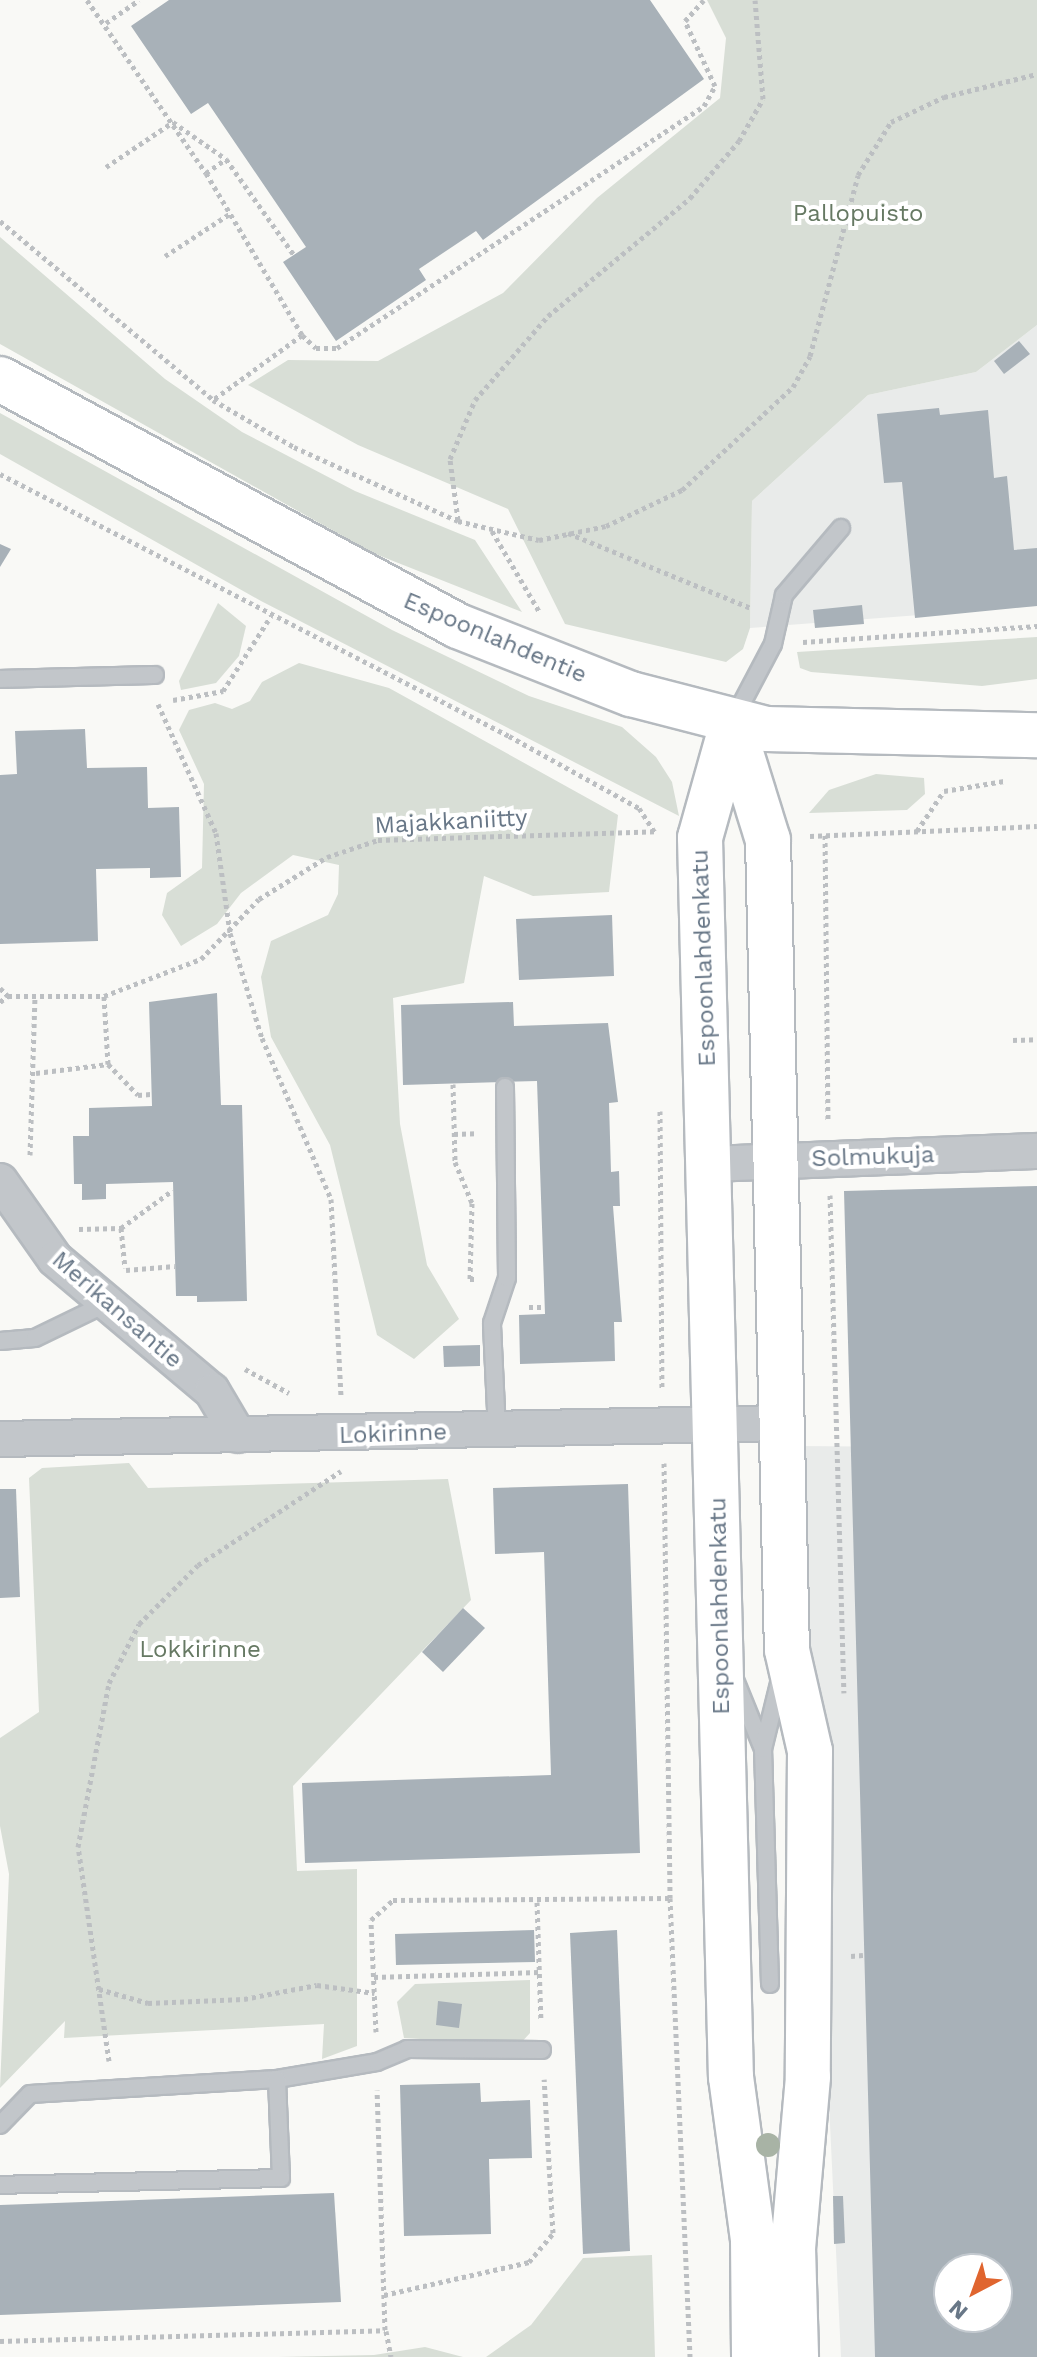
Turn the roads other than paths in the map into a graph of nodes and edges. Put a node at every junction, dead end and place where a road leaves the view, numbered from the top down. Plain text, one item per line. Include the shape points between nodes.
1 (0, 379) edge
2 (841, 528) dead end
3 (155, 675) dead end
4 (0, 679) edge
5 (732, 724) junction
6 (1037, 735) edge
7 (505, 1087) dead end
8 (1037, 1151) edge
9 (778, 1162) junction
10 (709, 1164) junction
11 (0, 1181) edge
12 (113, 1287) junction
13 (0, 1341) edge
14 (786, 1423) junction
15 (717, 1424) junction
16 (497, 1431) junction
17 (238, 1435) junction
18 (0, 1439) edge
19 (721, 1645) junction
20 (787, 1650) junction
21 (763, 1749) junction
22 (770, 1984) dead end
23 (542, 2050) road end
24 (277, 2079) junction
25 (0, 2125) edge
26 (0, 2185) edge
27 (754, 2357) edge
28 (796, 2357) edge

1 - 5 main road, Espoonlahdentie via 311,553 576,674
2 - 5 lane via 784,595 775,636
3 - 4 lane
5 - 6 main road, Espoonlahdentie via 942,738
5 - 9 main road via 768,840
5 - 10 main road, Espoonlahdenkatu via 700,838
7 - 16 lane via 507,1278 492,1323
8 - 9 street, Solmukuja
9 - 10 street, Solmukuja
9 - 14 main road
10 - 15 main road, Espoonlahdenkatu
11 - 12 street, Merikansantie via 55,1259
12 - 13 lane via 35,1338
12 - 17 street, Merikansantie via 212,1391
14 - 15 street, Lokirinne
14 - 20 main road
15 - 16 street, Lokirinne
15 - 19 main road, Espoonlahdenkatu
16 - 17 street, Lokirinne
17 - 18 street, Lokirinne
19 - 21 lane
19 - 27 main road, Espoonlahdenkatu via 731,2077 753,2239
20 - 21 lane
20 - 28 main road via 810,1751 808,2077 793,2247
21 - 22 lane
23 - 24 lane via 407,2049 377,2062
24 - 25 lane via 30,2094
24 - 26 lane via 281,2178

